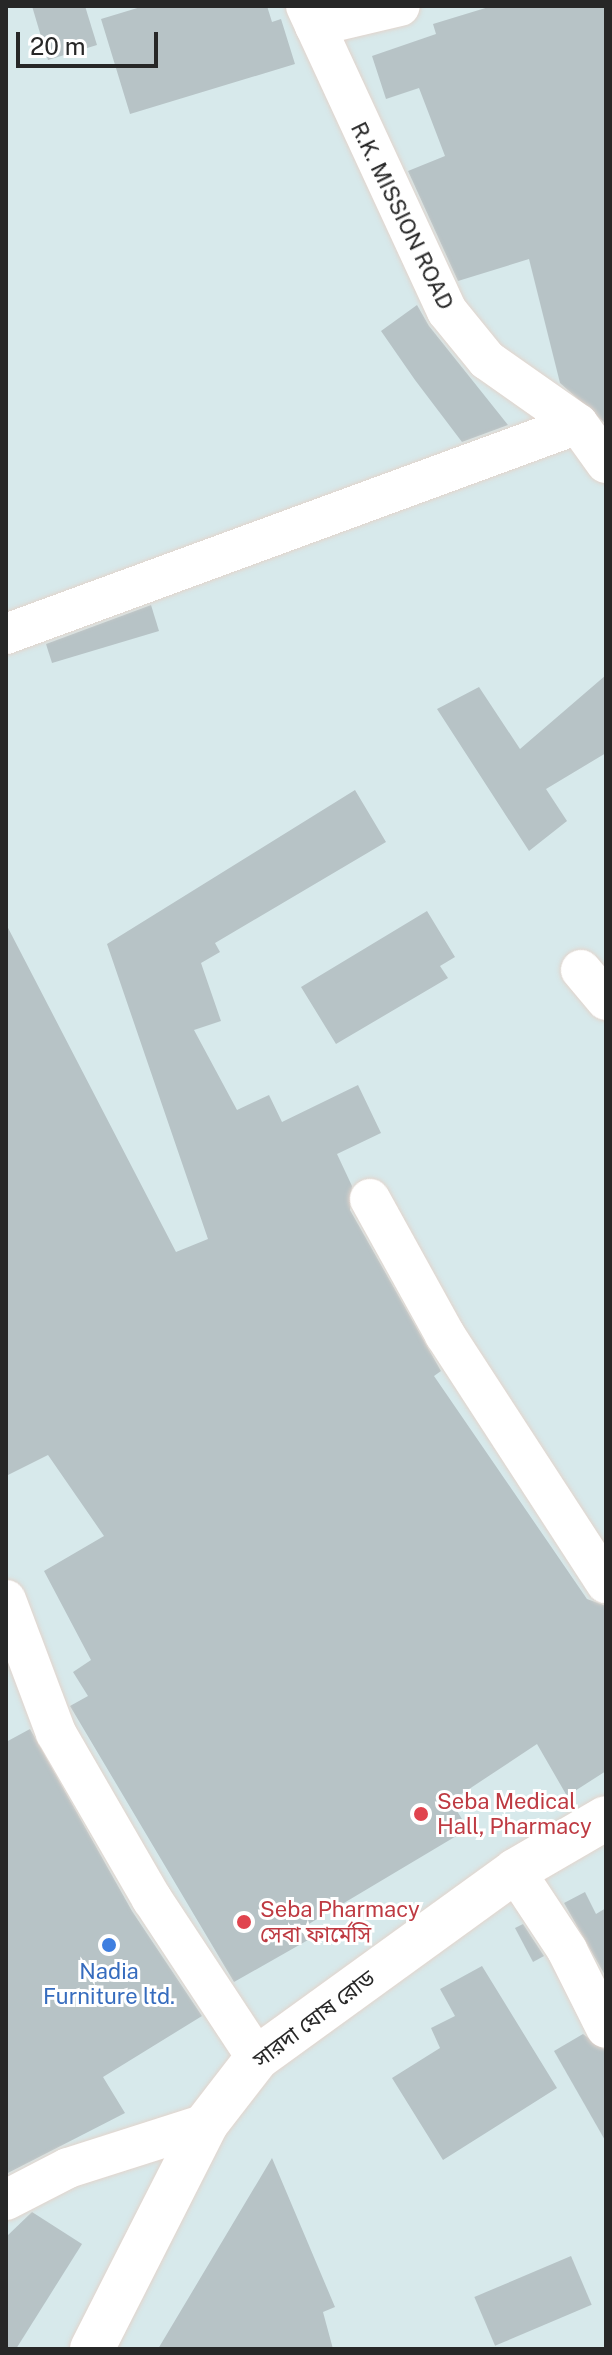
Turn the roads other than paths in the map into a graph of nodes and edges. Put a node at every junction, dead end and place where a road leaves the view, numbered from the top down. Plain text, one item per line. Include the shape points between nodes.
1 (400, 6) edge
2 (311, 16) edge
3 (578, 424) junction
4 (606, 463) edge
5 (6, 634) edge
6 (370, 1199) dead end
7 (606, 1583) edge
8 (6, 1600) edge
9 (606, 1818) edge
10 (515, 1871) junction
11 (606, 2028) edge
12 (257, 2058) junction
13 (206, 2124) junction
14 (6, 2200) edge
15 (92, 2349) edge

1 - 2 street
2 - 3 street, R.K. MISSION ROAD via 447,311 487,360
3 - 4 street, R.K. MISSION ROAD
3 - 5 street
6 - 7 street via 445,1335
8 - 12 street via 56,1733 152,1899
9 - 10 main road, সারদা ঘোষ রোড
10 - 11 street via 567,1950
10 - 12 main road, সারদা ঘোষ রোড
12 - 13 main road, সারদা ঘোষ রোড
13 - 14 street via 68,2168
13 - 15 main road, সারদা ঘোষ রোড

